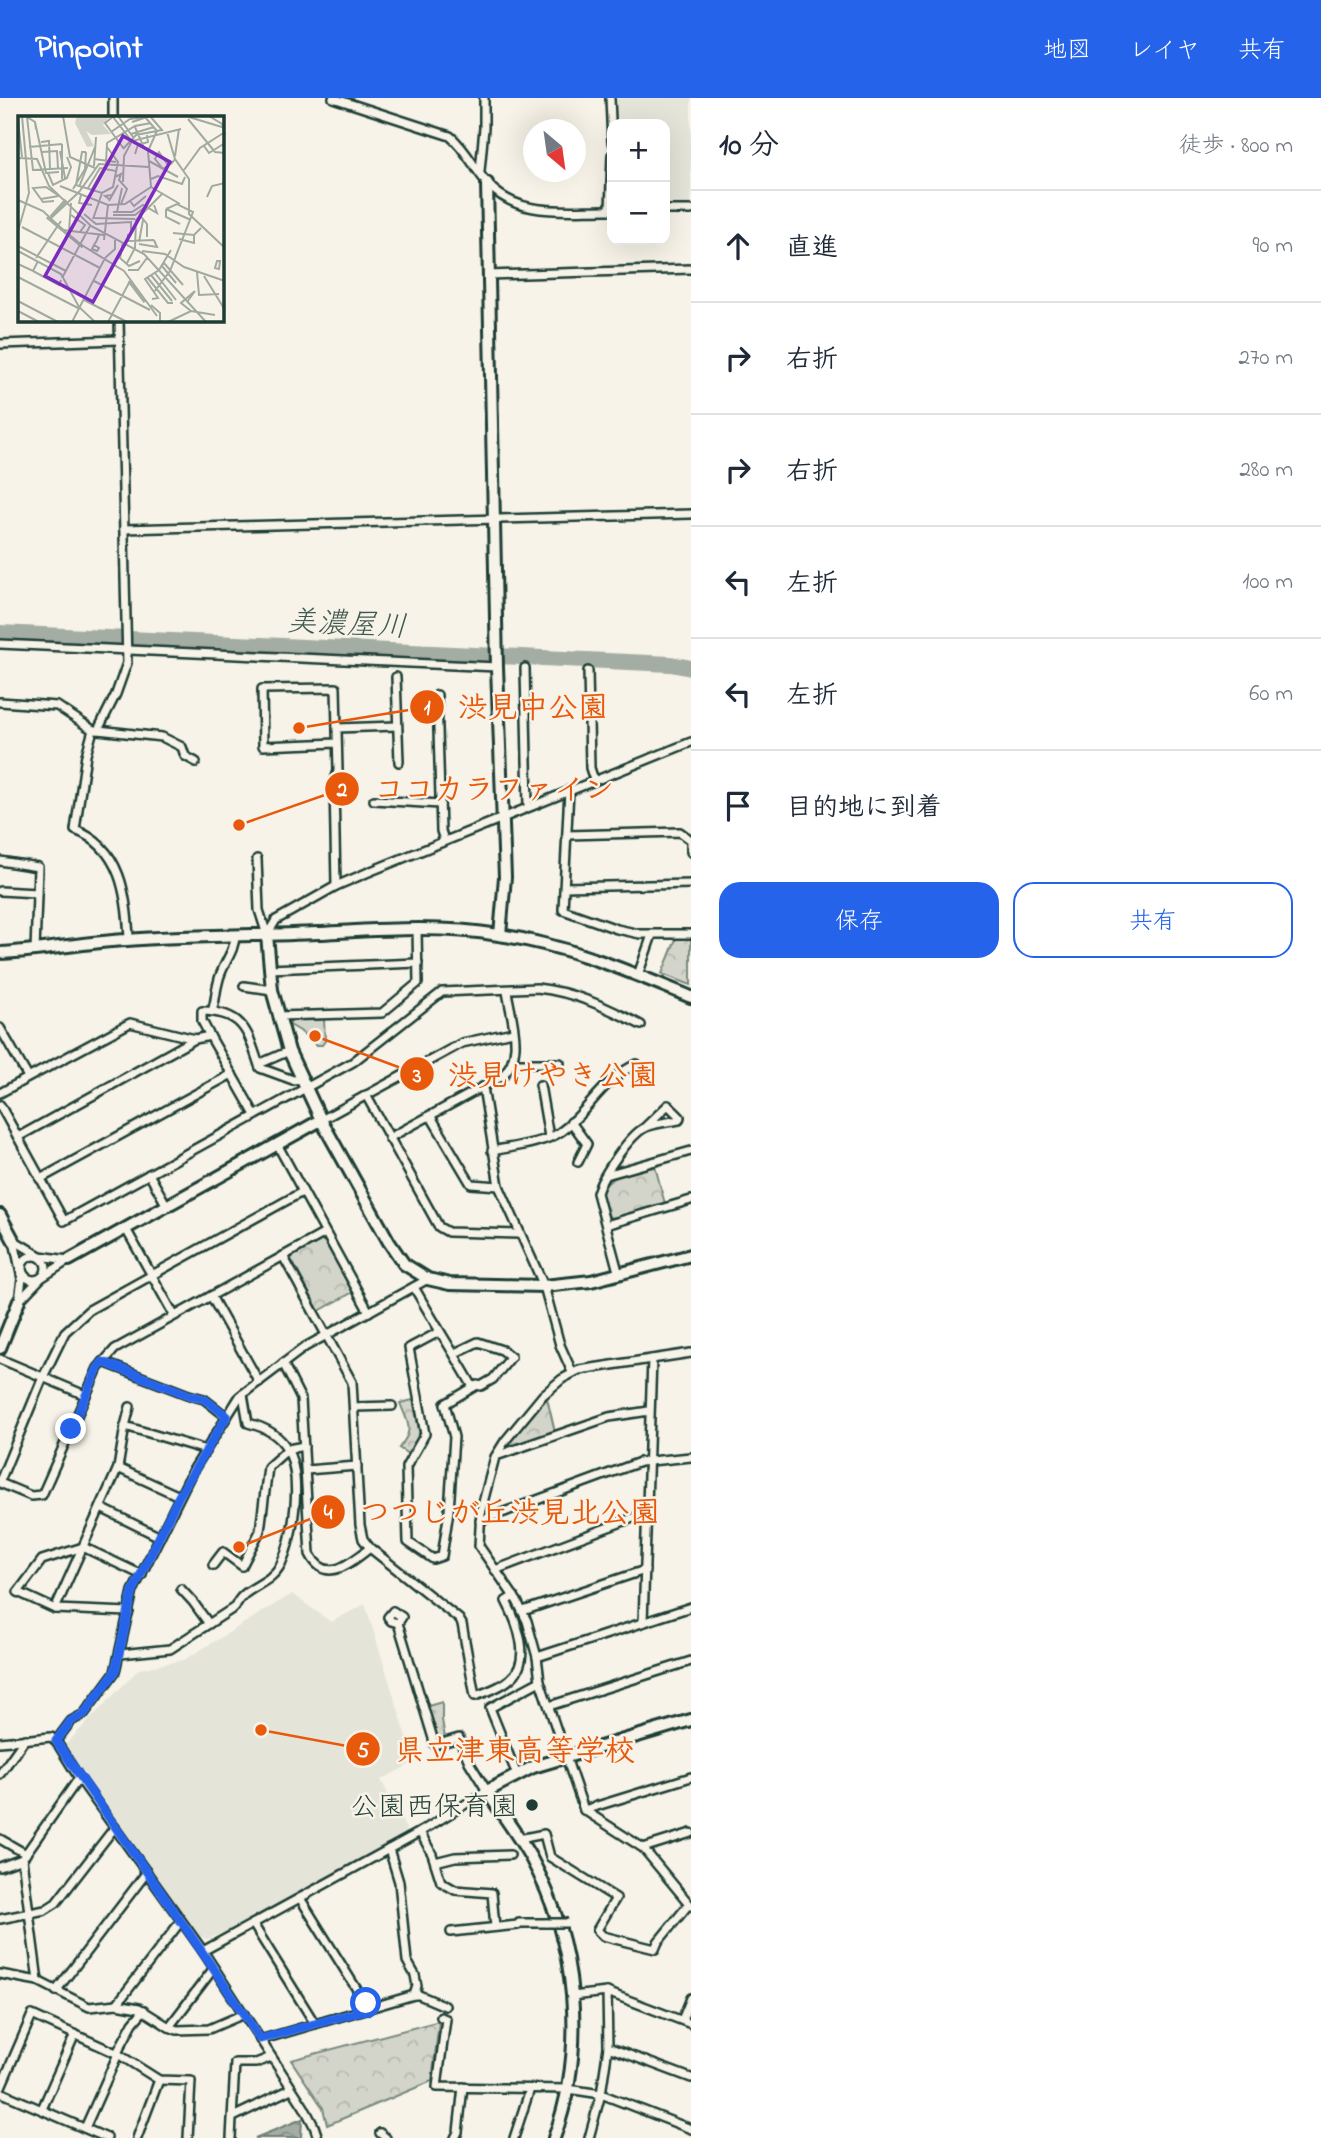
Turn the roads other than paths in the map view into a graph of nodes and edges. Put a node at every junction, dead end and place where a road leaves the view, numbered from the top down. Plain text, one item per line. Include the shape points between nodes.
1 (113, 98) edge
2 (333, 98) edge
3 (484, 98) edge
4 (610, 98) edge
5 (113, 116) edge
6 (611, 119) edge
7 (480, 171) junction
8 (487, 183) junction
9 (607, 210) edge
10 (670, 210) edge
11 (691, 210) edge
12 (691, 268) edge
13 (488, 275) junction
14 (119, 322) edge
15 (119, 341) junction
16 (0, 344) edge
17 (691, 514) edge
18 (494, 520) junction
19 (124, 529) junction
20 (0, 644) edge
21 (127, 649) junction
22 (497, 667) junction
23 (525, 668) dead end
24 (588, 671) dead end
25 (396, 677) dead end
26 (437, 695) dead end
27 (0, 702) edge
28 (397, 726) junction
29 (337, 728) junction
30 (95, 730) junction
31 (691, 742) edge
32 (337, 743) junction
33 (196, 762) dead end
34 (398, 762) dead end
35 (594, 780) junction
36 (569, 790) junction
37 (374, 800) dead end
38 (440, 804) junction
39 (528, 806) junction
40 (501, 817) junction
41 (567, 835) junction
42 (444, 840) junction
43 (691, 852) edge
44 (257, 859) dead end
45 (0, 861) edge
46 (691, 884) edge
47 (336, 886) junction
48 (565, 887) junction
49 (0, 891) edge
50 (37, 893) junction
51 (417, 930) junction
52 (235, 934) junction
53 (691, 934) edge
54 (267, 935) junction
55 (500, 935) junction
56 (652, 935) junction
57 (129, 939) junction
58 (35, 951) junction
59 (0, 953) edge
60 (418, 963) junction
61 (269, 969) junction
62 (638, 975) junction
63 (244, 986) dead end
64 (272, 990) junction
65 (507, 991) junction
66 (691, 997) edge
67 (212, 1012) junction
68 (278, 1016) junction
69 (641, 1025) dead end
70 (0, 1028) edge
71 (513, 1032) junction
72 (210, 1036) junction
73 (195, 1039) junction
74 (289, 1052) junction
75 (512, 1063) junction
76 (560, 1063) dead end
77 (259, 1064) junction
78 (637, 1064) dead end
79 (232, 1074) junction
80 (27, 1077) junction
81 (304, 1083) junction
82 (540, 1084) dead end
83 (483, 1087) junction
84 (0, 1093) edge
85 (366, 1095) junction
86 (0, 1105) edge
87 (255, 1115) junction
88 (430, 1115) junction
89 (321, 1120) junction
90 (571, 1122) junction
91 (644, 1128) junction
92 (18, 1137) junction
93 (549, 1137) junction
94 (389, 1138) junction
95 (278, 1146) junction
96 (492, 1151) junction
97 (691, 1151) edge
98 (578, 1162) dead end
99 (149, 1174) junction
100 (606, 1174) junction
101 (40, 1179) junction
102 (499, 1186) junction
103 (302, 1192) junction
104 (691, 1200) edge
105 (167, 1206) junction
106 (0, 1215) edge
107 (606, 1225) junction
108 (126, 1229) junction
109 (325, 1233) junction
110 (519, 1234) junction
111 (15, 1241) junction
112 (691, 1255) edge
113 (40, 1256) junction
114 (283, 1256) junction
115 (69, 1260) junction
116 (21, 1270) junction
117 (151, 1274) junction
118 (619, 1275) junction
119 (41, 1278) junction
120 (428, 1279) junction
121 (544, 1286) junction
122 (414, 1287) junction
123 (211, 1296) junction
124 (19, 1301) junction
125 (369, 1312) junction
126 (174, 1315) junction
127 (439, 1332) junction
128 (327, 1335) junction
129 (0, 1348) edge
130 (455, 1353) junction
131 (691, 1353) edge
132 (0, 1359) edge
133 (652, 1359) junction
134 (103, 1362) junction
135 (283, 1363) junction
136 (572, 1372) junction
137 (43, 1377) junction
138 (259, 1382) junction
139 (473, 1387) junction
140 (243, 1394) junction
141 (85, 1395) junction
142 (392, 1406) dead end
143 (130, 1407) dead end
144 (354, 1407) junction
145 (649, 1411) junction
146 (227, 1416) junction
147 (125, 1426) junction
148 (304, 1446) junction
149 (288, 1449) junction
150 (206, 1450) junction
151 (495, 1457) junction
152 (691, 1457) edge
153 (647, 1461) junction
154 (356, 1466) junction
155 (118, 1468) junction
156 (306, 1469) junction
157 (0, 1482) edge
158 (179, 1496) junction
159 (101, 1508) junction
160 (646, 1513) junction
161 (480, 1521) junction
162 (160, 1537) junction
163 (83, 1547) junction
164 (370, 1548) junction
165 (213, 1565) dead end
166 (495, 1570) junction
167 (645, 1570) junction
168 (142, 1574) junction
169 (181, 1589) dead end
170 (514, 1596) junction
171 (691, 1607) edge
172 (55, 1609) junction
173 (523, 1611) junction
174 (129, 1612) junction
175 (643, 1622) junction
176 (398, 1623) dead end
177 (209, 1624) junction
178 (120, 1654) junction
179 (537, 1657) junction
180 (691, 1661) edge
181 (540, 1681) junction
182 (549, 1706) junction
183 (691, 1720) edge
184 (25, 1739) junction
185 (56, 1741) junction
186 (0, 1742) edge
187 (564, 1758) junction
188 (0, 1774) edge
189 (517, 1775) junction
190 (691, 1777) edge
191 (79, 1778) junction
192 (487, 1791) junction
193 (583, 1810) junction
194 (115, 1827) junction
195 (420, 1832) junction
196 (691, 1833) edge
197 (0, 1839) edge
198 (519, 1839) junction
199 (643, 1848) junction
200 (389, 1849) junction
201 (510, 1856) dead end
202 (24, 1857) junction
203 (435, 1862) junction
204 (0, 1867) edge
205 (147, 1872) junction
206 (300, 1898) junction
207 (690, 1905) edge
208 (29, 1913) junction
209 (0, 1919) edge
210 (181, 1920) junction
211 (557, 1923) junction
212 (253, 1924) junction
213 (495, 1927) junction
214 (451, 1932) dead end
215 (203, 1951) junction
216 (214, 1968) junction
217 (0, 1974) edge
218 (38, 1981) junction
219 (57, 1991) junction
220 (607, 1992) junction
221 (414, 1995) junction
222 (572, 1996) junction
223 (691, 1998) edge
224 (117, 2004) junction
225 (444, 2006) dead end
226 (369, 2009) junction
227 (144, 2010) junction
228 (244, 2014) junction
229 (441, 2017) dead end
230 (682, 2021) junction
231 (315, 2024) junction
232 (691, 2024) edge
233 (169, 2027) junction
234 (75, 2034) junction
235 (260, 2039) junction
236 (607, 2046) junction
237 (117, 2054) junction
238 (271, 2057) junction
239 (691, 2078) edge
240 (159, 2080) junction
241 (463, 2087) junction
242 (291, 2089) junction
243 (530, 2089) junction
244 (568, 2089) junction
245 (0, 2091) edge
246 (601, 2094) junction
247 (42, 2109) junction
248 (233, 2118) junction
249 (85, 2129) junction
250 (691, 2129) edge
251 (107, 2138) edge
252 (137, 2138) edge
253 (188, 2138) edge
254 (232, 2138) edge
255 (318, 2138) edge
256 (455, 2138) edge
257 (514, 2138) edge
258 (554, 2138) edge
259 (589, 2138) edge

1 - 5 street
2 - 7 street via 450,136
3 - 7 street
4 - 6 street
7 - 8 street
8 - 9 street via 524,208
8 - 13 street
10 - 11 street
12 - 13 street
13 - 18 street
14 - 15 street
15 - 16 street
15 - 19 street
17 - 18 street
18 - 19 street
18 - 22 street
19 - 21 street
20 - 21 street
21 - 22 street
21 - 30 street via 116,694
22 - 40 street
23 - 39 street
24 - 35 street
25 - 28 street
26 - 38 street
27 - 30 street via 57,706
28 - 29 street
28 - 34 street
29 - 32 street
29 - 32 street via 336,688 262,689 263,746
30 - 33 street via 162,737 182,747 185,756
30 - 57 street via 86,755 75,830 92,838 117,867 127,905
31 - 35 street
32 - 47 street
35 - 36 street
36 - 39 street
36 - 41 street
37 - 38 street
38 - 42 street
39 - 40 street
40 - 42 street
40 - 55 street via 505,877
41 - 43 street via 680,832 691,840
41 - 48 street
42 - 47 street
44 - 54 street via 259,909
45 - 50 street via 38,867
46 - 48 street
47 - 54 street via 276,920
48 - 56 street via 563,910 617,929
49 - 50 street
50 - 58 street
51 - 54 street
51 - 55 street
51 - 60 street
52 - 54 street
52 - 57 street
52 - 67 street via 235,947 217,984
53 - 56 street
54 - 61 street
55 - 62 street via 564,948
56 - 62 street
57 - 58 street
58 - 59 street
60 - 61 street
60 - 68 street via 418,983 382,1013
61 - 64 street
62 - 66 street
63 - 64 street
64 - 68 street
65 - 69 street via 537,988 570,993
65 - 71 street
65 - 81 street via 442,992 362,1056
67 - 72 street via 202,1011
67 - 77 street via 243,1026
68 - 74 street
70 - 80 street
71 - 75 street via 516,1052
71 - 85 street via 463,1043
72 - 73 street
72 - 79 street
73 - 80 street via 130,1023
73 - 92 street
74 - 77 street
74 - 81 street
75 - 76 street
75 - 83 street via 501,1077
77 - 81 street
78 - 90 street via 619,1072
79 - 87 street
79 - 101 street
80 - 84 street
81 - 87 street
81 - 89 street
82 - 93 street
83 - 88 street
83 - 96 street
85 - 89 street
85 - 94 street
86 - 92 street
87 - 99 street
88 - 94 street
88 - 102 street via 471,1184
89 - 95 street
89 - 120 street via 404,1264
90 - 93 street
90 - 98 street via 586,1144
91 - 91 street via 679,1120 680,1117 668,1105
91 - 100 street
92 - 101 street
93 - 96 street
94 - 110 street via 439,1227 448,1232
95 - 103 street
95 - 105 street
96 - 102 street
97 - 100 street
99 - 101 street via 64,1221
99 - 105 street
100 - 107 street via 597,1193
102 - 110 street
103 - 109 street
103 - 117 street
104 - 107 street
105 - 108 street
106 - 111 street
107 - 118 street
108 - 115 street
108 - 117 street
109 - 114 street
109 - 125 street
110 - 121 street
111 - 113 street
111 - 116 street
112 - 118 street
113 - 115 street
113 - 116 street via 26,1258
113 - 119 street via 47,1268
114 - 123 street
114 - 128 street
115 - 119 street
116 - 119 street via 30,1280
116 - 124 street
117 - 126 street
117 - 137 street via 89,1310 65,1332
118 - 121 street
119 - 124 street
120 - 121 street via 450,1284
120 - 122 street
121 - 136 street
122 - 125 street
122 - 127 street
123 - 126 street
123 - 138 street
124 - 129 street
125 - 128 street
126 - 134 street via 115,1349
127 - 130 street
127 - 139 street via 408,1348 425,1434 406,1467 408,1542 433,1559 442,1556 449,1511 454,1437 444,1404
128 - 135 street
128 - 144 street via 351,1378
130 - 139 street
130 - 139 street via 478,1342 510,1357 493,1378
131 - 133 street
132 - 137 street
133 - 136 street
133 - 145 street
134 - 141 street
134 - 146 street via 204,1399
135 - 138 street
135 - 148 street via 302,1399
136 - 151 street via 543,1395
137 - 141 street
137 - 157 street
138 - 140 street
140 - 146 street
140 - 149 street via 248,1423 269,1430
141 - 157 street via 42,1495 31,1496
142 - 144 street
143 - 147 street
144 - 154 street
145 - 151 street via 608,1417
145 - 153 street
146 - 150 street
147 - 150 street
147 - 155 street
148 - 149 street
148 - 156 street
149 - 165 street via 268,1467 260,1531 242,1566 223,1552
149 - 177 street via 295,1477 294,1514 280,1565 270,1578 240,1595 235,1607
150 - 158 street
151 - 161 street
152 - 153 street
153 - 160 street
153 - 161 street
154 - 156 street
154 - 164 street via 360,1530
155 - 158 street
155 - 159 street
156 - 164 street via 309,1548 316,1563 324,1569 337,1569
158 - 162 street
159 - 162 street
159 - 163 street
160 - 166 street
160 - 167 street
161 - 166 street via 479,1546
162 - 168 street
163 - 168 street
163 - 172 street
163 - 172 street via 42,1560 18,1592
164 - 170 street via 459,1619 475,1696 512,1678 518,1667 523,1646 506,1601
166 - 170 street
167 - 173 street
167 - 175 street
168 - 174 street
169 - 177 street
170 - 173 street
171 - 175 street
172 - 174 street
173 - 179 street
174 - 178 street
175 - 179 street
176 - 192 street via 435,1745 459,1738
177 - 178 street via 170,1649
178 - 185 street via 115,1672 84,1714 71,1721
179 - 181 street
180 - 182 street
181 - 182 street
181 - 189 street via 490,1708
182 - 187 street
183 - 187 street
184 - 185 street via 51,1737
184 - 186 street
184 - 188 street
185 - 191 street
187 - 189 street
187 - 193 street
189 - 192 street
190 - 193 street
191 - 194 street
191 - 202 street
192 - 195 street
192 - 198 street
193 - 199 street
194 - 205 street
194 - 208 street via 56,1903
195 - 200 street
195 - 203 street
196 - 199 street
197 - 202 street
198 - 207 street via 544,1834 547,1859 615,1898 597,1930 603,1936 655,1950
198 - 211 street
199 - 207 street
200 - 206 street
200 - 221 street via 404,1910 403,1937 415,1975
201 - 203 street
202 - 204 street
202 - 208 street
203 - 213 street via 441,1882 455,1890 492,1893
205 - 210 street
205 - 219 street
206 - 212 street
206 - 226 street
208 - 209 street
208 - 218 street
210 - 215 street
210 - 224 street
211 - 213 street
211 - 222 street
212 - 215 street
212 - 231 street
213 - 214 street
215 - 216 street
216 - 228 street
216 - 233 street
217 - 218 street
218 - 219 street
219 - 224 street via 89,2007
220 - 222 street
220 - 230 street
220 - 236 street
221 - 225 street
221 - 226 street
222 - 244 street
223 - 230 street
224 - 227 street
226 - 231 street
227 - 233 street
227 - 237 street
228 - 233 street via 209,2029
228 - 235 street
229 - 241 street via 446,2019 437,2087
230 - 232 street
231 - 235 street
234 - 237 street
234 - 245 street via 32,2015
234 - 247 street
235 - 238 street
236 - 239 street
236 - 246 street
237 - 240 street
237 - 249 street
238 - 242 street
238 - 248 street via 235,2063
240 - 252 street
240 - 253 street via 191,2081
241 - 243 street
241 - 256 street
242 - 248 street
242 - 255 street
243 - 244 street
243 - 257 street
244 - 246 street
244 - 258 street
245 - 247 street
246 - 250 street
246 - 259 street
247 - 249 street
248 - 254 street
249 - 251 street

